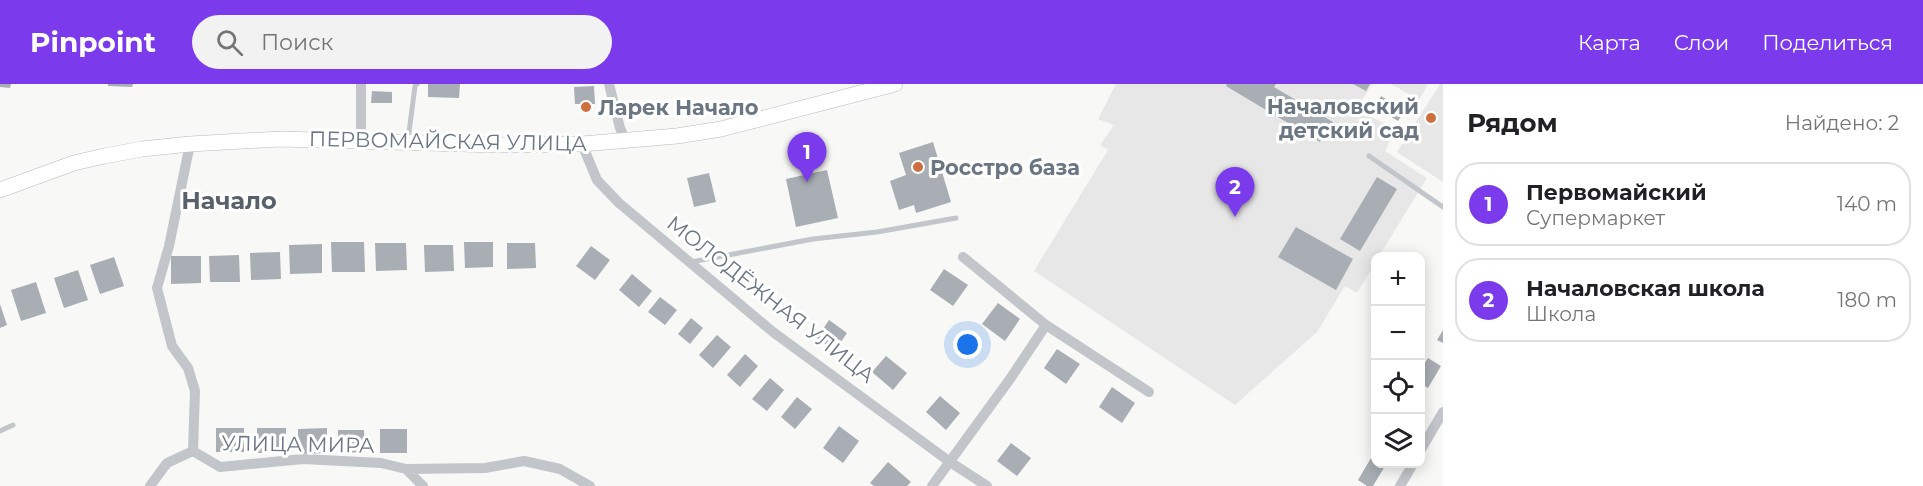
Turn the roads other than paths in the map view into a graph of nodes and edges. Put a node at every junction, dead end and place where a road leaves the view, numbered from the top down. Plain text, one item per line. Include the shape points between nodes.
1 (361, 84) edge
2 (417, 84) edge
3 (609, 84) edge
4 (896, 84) edge
5 (361, 140) junction
6 (626, 141) junction
7 (408, 142) junction
8 (190, 144) junction
9 (582, 144) junction
10 (1369, 156) dead end
11 (0, 190) edge
12 (1443, 207) edge
13 (956, 218) dead end
14 (963, 257) dead end
15 (690, 262) junction
16 (1046, 324) junction
17 (1149, 392) dead end
18 (1443, 412) edge
19 (13, 425) dead end
20 (0, 431) edge
21 (1425, 443) edge
22 (193, 451) junction
23 (950, 462) junction
24 (1411, 468) edge
25 (406, 469) junction
26 (150, 486) edge
27 (423, 486) edge
28 (590, 486) edge
29 (932, 486) edge
30 (987, 486) edge
31 (1400, 486) edge

1 - 5 street
2 - 7 lane
3 - 6 street
4 - 6 main road, ПЕРВОМАЙСКАЯ УЛИЦА via 721,129
5 - 7 main road, ПЕРВОМАЙСКАЯ УЛИЦА
5 - 8 main road, ПЕРВОМАЙСКАЯ УЛИЦА
6 - 9 main road, ПЕРВОМАЙСКАЯ УЛИЦА
7 - 9 main road, ПЕРВОМАЙСКАЯ УЛИЦА
8 - 11 main road, ПЕРВОМАЙСКАЯ УЛИЦА via 75,163
8 - 22 street via 169,246 156,288 172,346 188,368 195,392
9 - 15 street, МОЛОДЁЖНАЯ УЛИЦА via 597,180
10 - 12 lane
13 - 15 lane
14 - 16 street
15 - 23 street, МОЛОДЁЖНАЯ УЛИЦА via 773,332
16 - 17 street
16 - 23 street
18 - 21 street
19 - 20 lane
22 - 25 street, УЛИЦА МИРА via 220,467 303,459 381,463
22 - 26 street via 167,462
23 - 29 street
23 - 30 street, МОЛОДЁЖНАЯ УЛИЦА
24 - 31 street
25 - 27 street
25 - 28 street, УЛИЦА МИРА via 484,468 524,461 560,469

